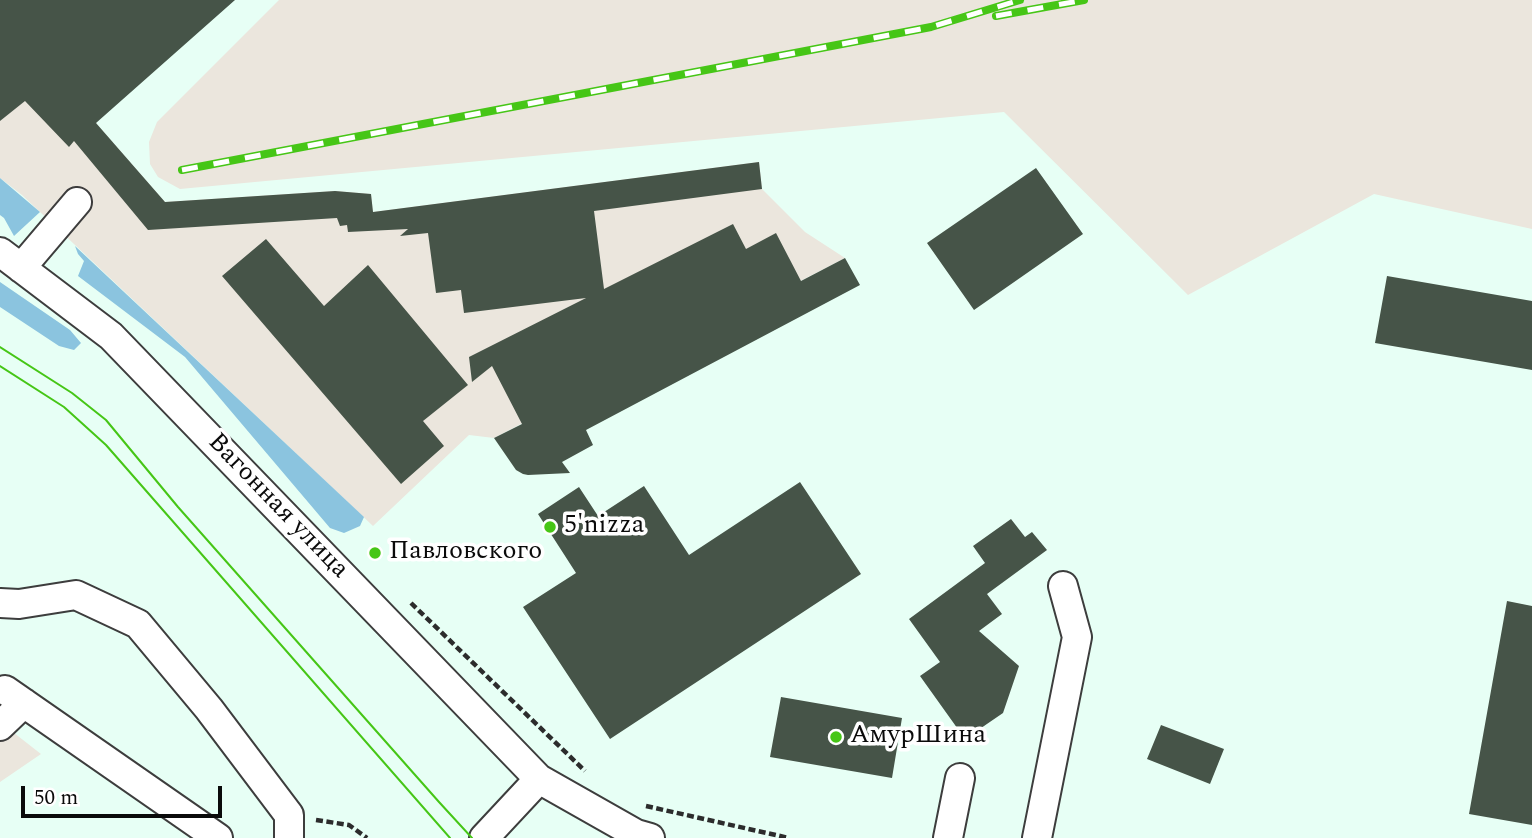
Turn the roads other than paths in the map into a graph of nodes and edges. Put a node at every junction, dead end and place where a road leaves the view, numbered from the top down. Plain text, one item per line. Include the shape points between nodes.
1 (77, 202) dead end
2 (10, 260) edge
3 (1063, 586) dead end
4 (0, 603) edge
5 (0, 726) edge
6 (960, 778) dead end
7 (538, 779) junction
8 (289, 826) edge
9 (218, 838) edge
10 (484, 838) edge
11 (650, 838) edge
12 (948, 838) edge
13 (1037, 838) edge

1 - 2 street
2 - 7 street, Вагонная улица via 111,336
3 - 13 street via 1077,637
4 - 8 street via 76,596 138,624 209,709
5 - 9 street via 14,696
6 - 12 street
7 - 10 street
7 - 11 street, Вагонная улица

